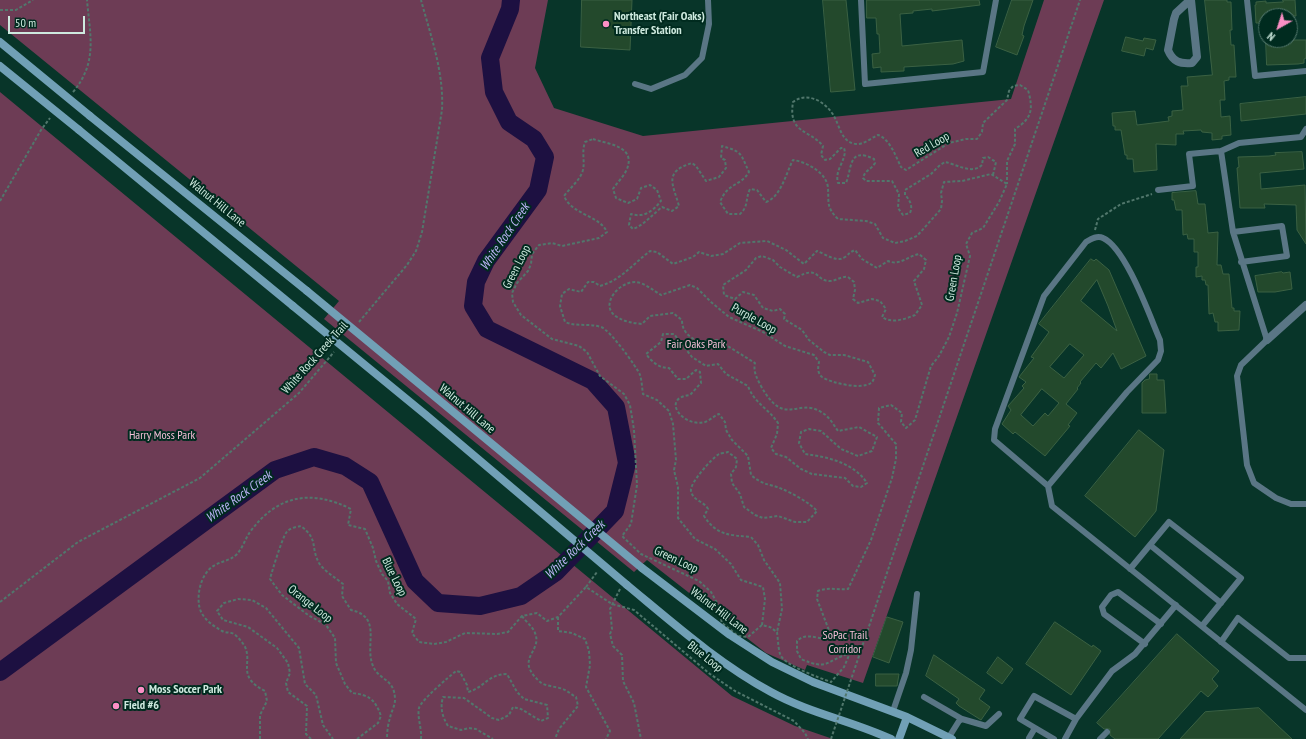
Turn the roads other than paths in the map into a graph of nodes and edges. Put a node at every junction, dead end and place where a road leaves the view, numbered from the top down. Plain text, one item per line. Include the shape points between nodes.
1 (708, 0) edge
2 (861, 0) edge
3 (996, 0) edge
4 (1190, 0) edge
5 (1247, 0) edge
6 (0, 42) edge
7 (0, 66) edge
8 (1306, 71) edge
9 (635, 84) dead end
10 (1306, 129) edge
11 (1221, 151) junction
12 (1158, 190) road end
13 (1233, 232) junction
14 (1240, 262) junction
15 (1306, 306) edge
16 (1266, 340) junction
17 (1048, 486) junction
18 (1306, 504) edge
19 (1150, 545) junction
20 (1130, 569) junction
21 (917, 594) dead end
22 (1221, 603) junction
23 (1176, 605) junction
24 (1161, 624) junction
25 (1202, 626) junction
26 (1221, 642) junction
27 (1145, 644) junction
28 (1306, 658) edge
29 (924, 697) dead end
30 (1306, 710) edge
31 (893, 711) junction
32 (999, 714) dead end
33 (907, 717) junction
34 (962, 719) junction
35 (1076, 719) junction
36 (1035, 728) junction
37 (1106, 732) dead end
38 (951, 738) edge
39 (1029, 738) edge
40 (891, 739) edge
41 (899, 739) edge
42 (1054, 739) edge
43 (1065, 739) edge
44 (1100, 739) edge

1 - 9 lane via 709,24 702,58 684,75 651,89
2 - 3 lane via 865,84 983,72
4 - 4 street via 1176,13 1168,50 1175,61 1183,64 1192,63 1197,57
5 - 8 lane via 1255,76
6 - 31 main road, Walnut Hill Lane, bridge via 642,568 753,651 813,682
7 - 40 main road, bridge via 726,664 796,704
10 - 11 lane via 1301,137 1239,144
11 - 12 lane via 1189,154 1193,186
11 - 13 lane
13 - 14 lane
13 - 14 lane via 1282,226 1287,256
14 - 16 lane
15 - 16 street
16 - 18 lane via 1241,365 1237,376 1246,465 1254,483 1276,498 1291,504
17 - 17 lane via 1127,392 1147,374 1162,351 1160,340 1130,270 1112,244 1103,238 1094,237 1086,242 1044,296 995,429 994,440
17 - 20 lane via 1052,506
19 - 20 lane
19 - 22 lane
19 - 22 lane via 1169,522 1241,578
20 - 23 lane
21 - 31 lane via 912,650
22 - 25 lane
23 - 24 lane
23 - 25 lane
24 - 27 lane
24 - 27 lane via 1118,592 1111,595 1102,607 1104,614
25 - 26 lane
26 - 28 lane via 1238,618 1289,658
26 - 30 lane
27 - 35 lane via 1112,671
29 - 34 lane
31 - 33 main road, Walnut Hill Lane
32 - 34 lane via 986,726
33 - 38 main road, Walnut Hill Lane
33 - 41 main road
34 - 38 lane
35 - 36 lane via 1034,696 1020,719
35 - 43 lane
36 - 39 lane
36 - 42 lane
37 - 44 lane

